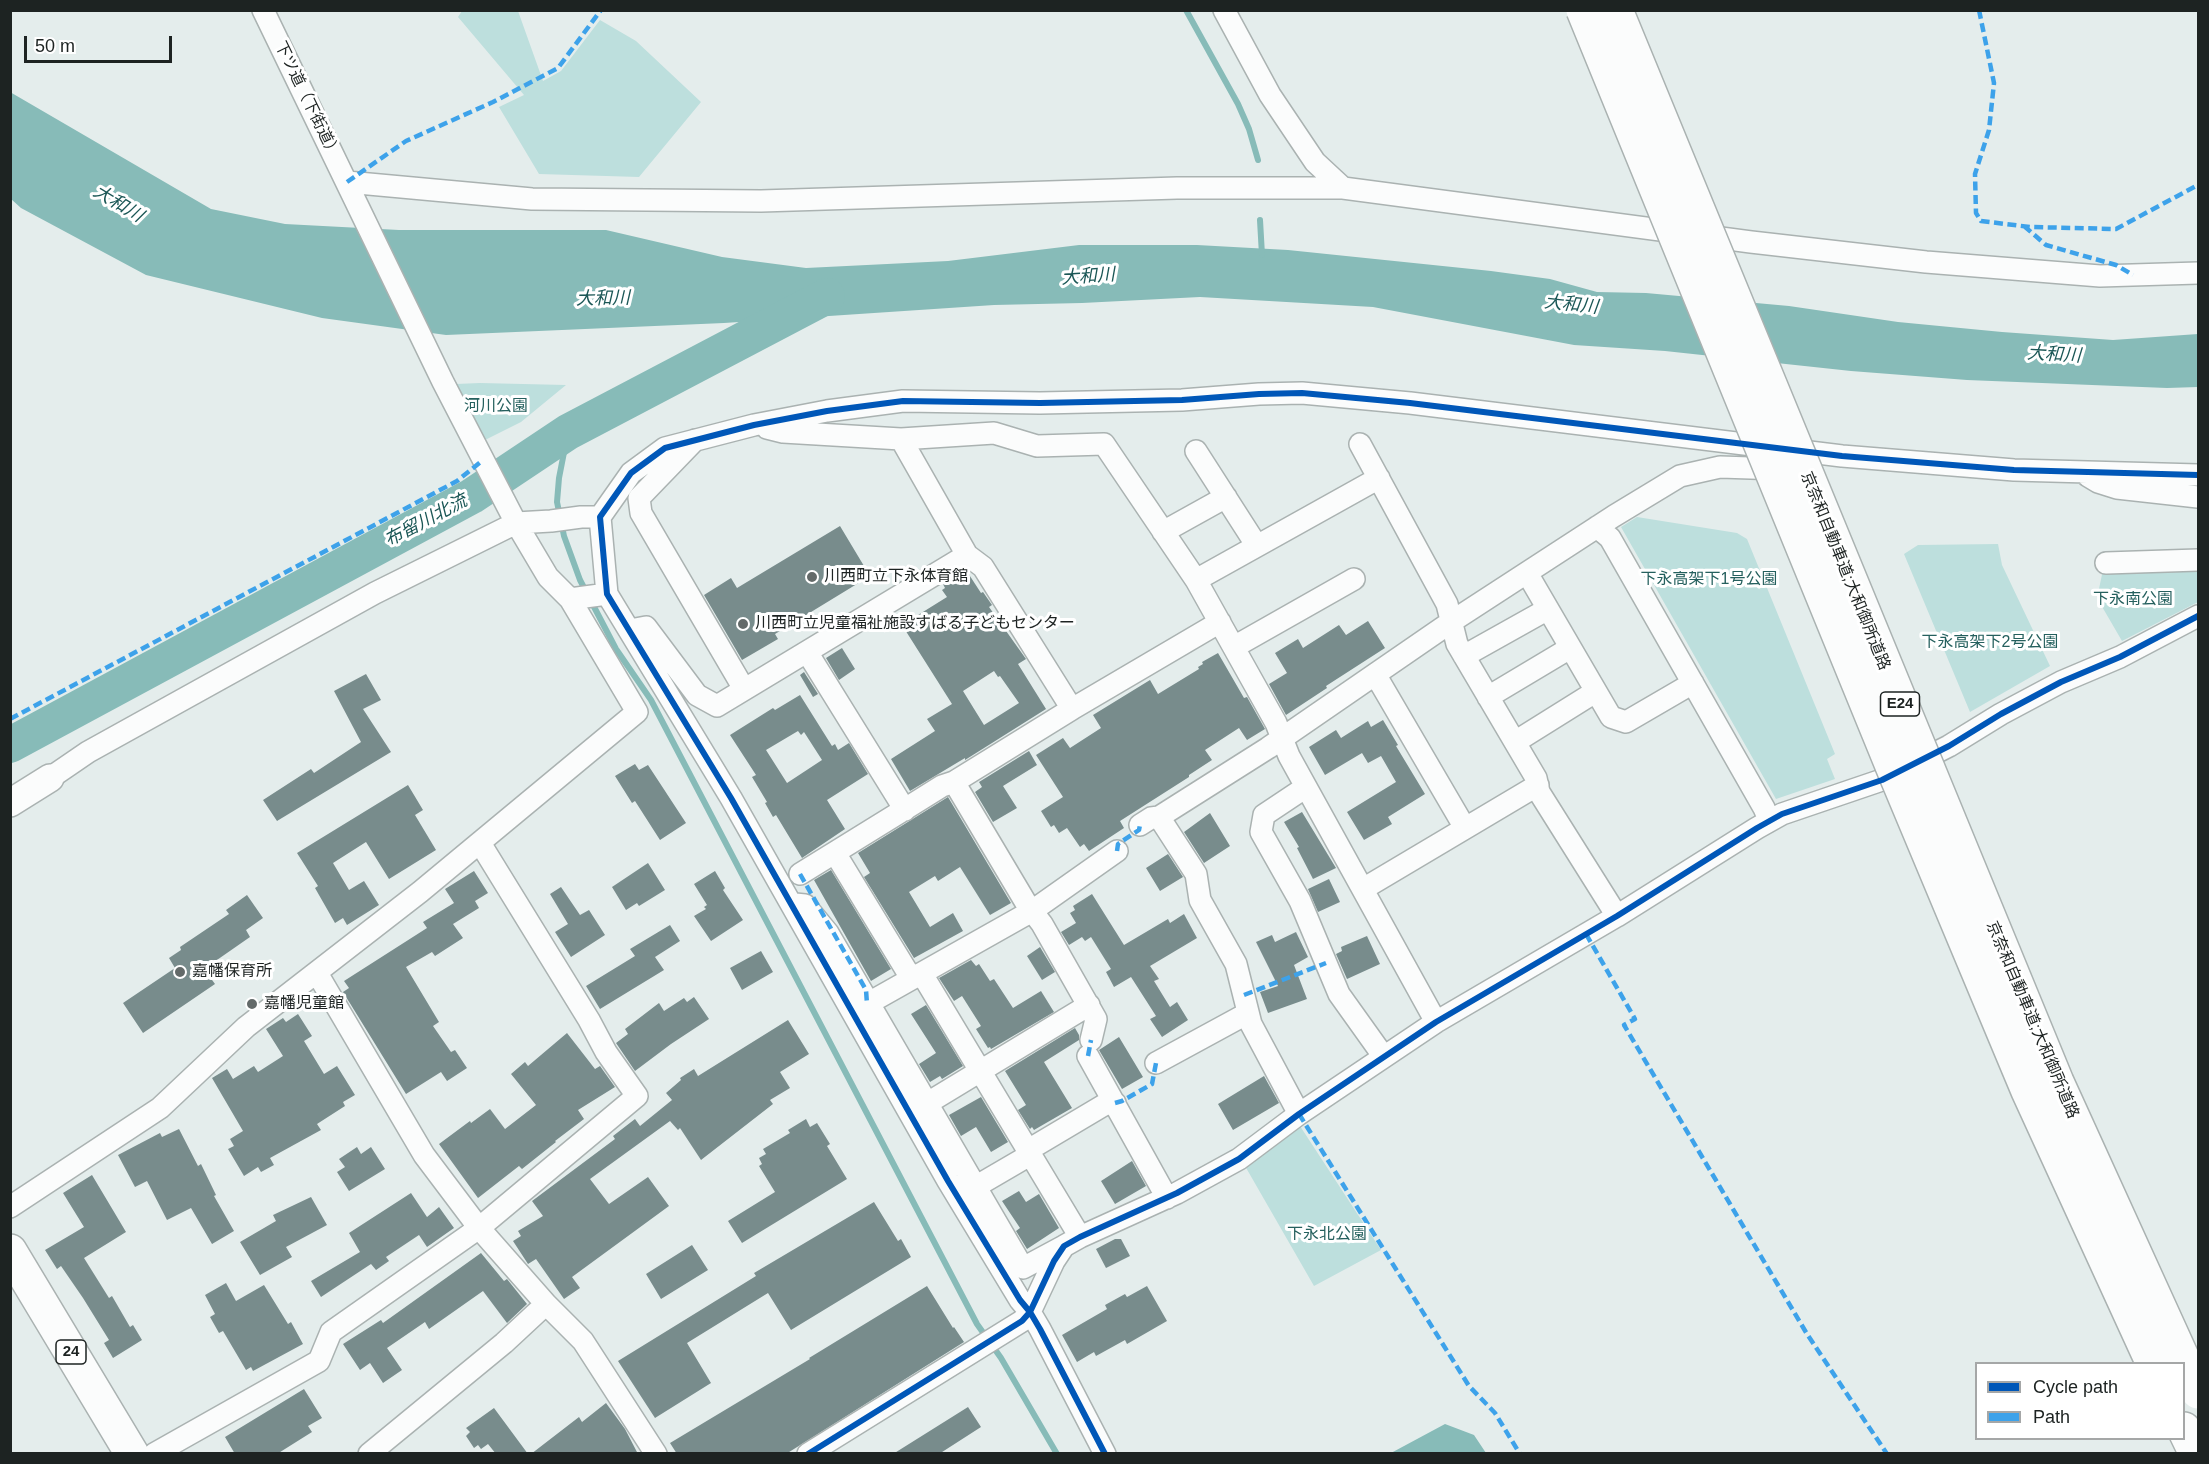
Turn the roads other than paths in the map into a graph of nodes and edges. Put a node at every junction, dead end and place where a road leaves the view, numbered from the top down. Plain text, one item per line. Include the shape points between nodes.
1 (263, 10) edge
2 (1224, 10) edge
3 (1583, 10) edge
4 (1616, 10) edge
5 (349, 186) junction
6 (1343, 188) junction
7 (2199, 273) edge
8 (754, 425) junction
9 (901, 439) junction
10 (695, 440) junction
11 (1360, 444) dead end
12 (1196, 451) dead end
13 (1842, 456) junction
14 (2082, 472) junction
15 (2199, 475) edge
16 (1378, 478) junction
17 (1226, 497) junction
18 (2199, 497) edge
19 (513, 516) junction
20 (591, 517) junction
21 (1598, 526) junction
22 (1163, 532) junction
23 (1257, 546) junction
24 (967, 555) junction
25 (2199, 560) edge
26 (2106, 562) dead end
27 (1527, 573) junction
28 (1354, 579) dead end
29 (1196, 580) junction
30 (604, 595) junction
31 (572, 598) junction
32 (1548, 609) junction
33 (2199, 616) edge
34 (1220, 622) junction
35 (1451, 622) junction
36 (630, 630) junction
37 (1234, 647) junction
38 (1570, 648) junction
39 (807, 652) junction
40 (1464, 656) junction
41 (1375, 674) junction
42 (1693, 683) junction
43 (744, 689) junction
44 (1595, 692) junction
45 (1488, 697) junction
46 (1072, 709) junction
47 (1282, 738) junction
48 (1515, 742) junction
49 (50, 778) joint
50 (954, 782) junction
51 (1538, 785) junction
52 (1306, 787) junction
53 (10, 802) edge
54 (905, 810) junction
55 (1769, 820) junction
56 (1465, 828) junction
57 (480, 843) junction
58 (1117, 851) dead end
59 (835, 853) junction
60 (800, 874) dead end
61 (1363, 889) junction
62 (791, 904) junction
63 (1032, 910) junction
64 (1617, 916) junction
65 (317, 973) junction
66 (917, 976) junction
67 (867, 1004) junction
68 (1089, 1005) junction
69 (1248, 1012) junction
70 (1436, 1022) junction
71 (1384, 1057) junction
72 (1156, 1063) dead end
73 (980, 1071) junction
74 (1115, 1103) junction
75 (926, 1104) junction
76 (1299, 1114) junction
77 (1029, 1152) junction
78 (975, 1187) junction
79 (1167, 1198) junction
80 (10, 1207) edge
81 (479, 1228) junction
82 (1072, 1241) junction
83 (10, 1251) edge
84 (1023, 1268) junction
85 (546, 1304) junction
86 (1034, 1305) junction
87 (2151, 1362) edge
88 (2199, 1392) edge
89 (2185, 1431) edge
90 (132, 1454) edge
91 (154, 1454) edge
92 (369, 1454) edge
93 (656, 1454) edge
94 (808, 1454) edge
95 (1105, 1454) edge
96 (2196, 1454) edge

1 - 5 street, 下ツ道（下街道）
2 - 6 street via 1270,95 1315,162
3 - 87 highway, 京奈和自動車道;大和御所道路 / E24, bridge via 2028,1091
4 - 88 highway, 京奈和自動車道;大和御所道路 / E24, bridge via 2056,1082
5 - 6 street via 532,199 761,201 1178,188
5 - 19 street, 下ツ道（下街道） via 443,382
6 - 7 street via 1926,262 2100,276
8 - 9 street via 783,432
8 - 10 street
8 - 13 street via 903,401 1087,402 1302,393
9 - 22 street via 994,433 1037,446 1104,444
9 - 24 street
10 - 20 street via 665,448 631,473
10 - 43 street via 639,498 641,513
11 - 16 street
12 - 17 street
13 - 14 street
13 - 21 street via 1809,470 1720,466 1680,476
14 - 15 street
14 - 18 street via 2117,488
16 - 23 street
16 - 35 street via 1447,604
17 - 22 street
17 - 23 street
19 - 20 street via 551,521
19 - 31 street, 下ツ道（下街道） via 548,577
19 - 49 street via 88,752
20 - 30 street
21 - 27 street
21 - 42 street via 1610,538
22 - 29 street
23 - 29 street
24 - 39 street
24 - 46 street via 983,567
25 - 26 street
27 - 32 street
27 - 35 street
28 - 37 street
29 - 34 street
30 - 31 street
30 - 36 street
31 - 57 street, 下ツ道（下街道） via 638,712
32 - 38 street
32 - 40 street
33 - 55 street via 2061,682 1882,780
34 - 37 street
34 - 46 street
35 - 40 street
35 - 41 street
36 - 43 street via 646,627 697,695 717,706
36 - 62 street
37 - 47 street
38 - 44 street
38 - 45 street
39 - 43 street
39 - 54 street
40 - 45 street
41 - 47 street
41 - 56 street
42 - 44 street via 1626,722 1611,717
42 - 55 street
44 - 48 street
45 - 48 street
46 - 50 street
47 - 52 street
47 - 69 street via 1150,821 1196,874 1200,900 1236,964
48 - 51 street
49 - 53 street
50 - 54 street
50 - 63 street
51 - 56 street
51 - 64 street
52 - 61 street
52 - 71 street via 1264,815 1261,832 1300,901 1339,994
54 - 59 street
55 - 64 street
56 - 61 street
57 - 65 street
57 - 81 street via 606,1052 637,1096
58 - 63 street
59 - 60 street
59 - 66 street via 908,974
61 - 70 street
62 - 67 street via 805,905 828,933
62 - 86 street via 1020,1300
63 - 66 street
63 - 68 street
64 - 70 street
65 - 80 street via 246,1027 160,1108
65 - 81 street via 424,1155
66 - 67 street
66 - 73 street via 925,979
67 - 75 street
68 - 73 street
68 - 74 street via 1096,1018 1090,1048
69 - 72 street
69 - 76 street
70 - 71 street
71 - 76 street
73 - 75 street
73 - 77 street
74 - 77 street via 1104,1105
74 - 79 street
75 - 78 street
76 - 79 street via 1239,1159
77 - 78 street
77 - 82 street
78 - 84 street
79 - 82 street
81 - 85 street
81 - 91 street via 331,1332 319,1361
82 - 84 street
82 - 86 street via 1054,1261
83 - 90 highway, 24
84 - 86 street
85 - 92 street
85 - 93 street via 583,1341
86 - 94 street via 1022,1321 1001,1335
86 - 95 street
89 - 96 highway

